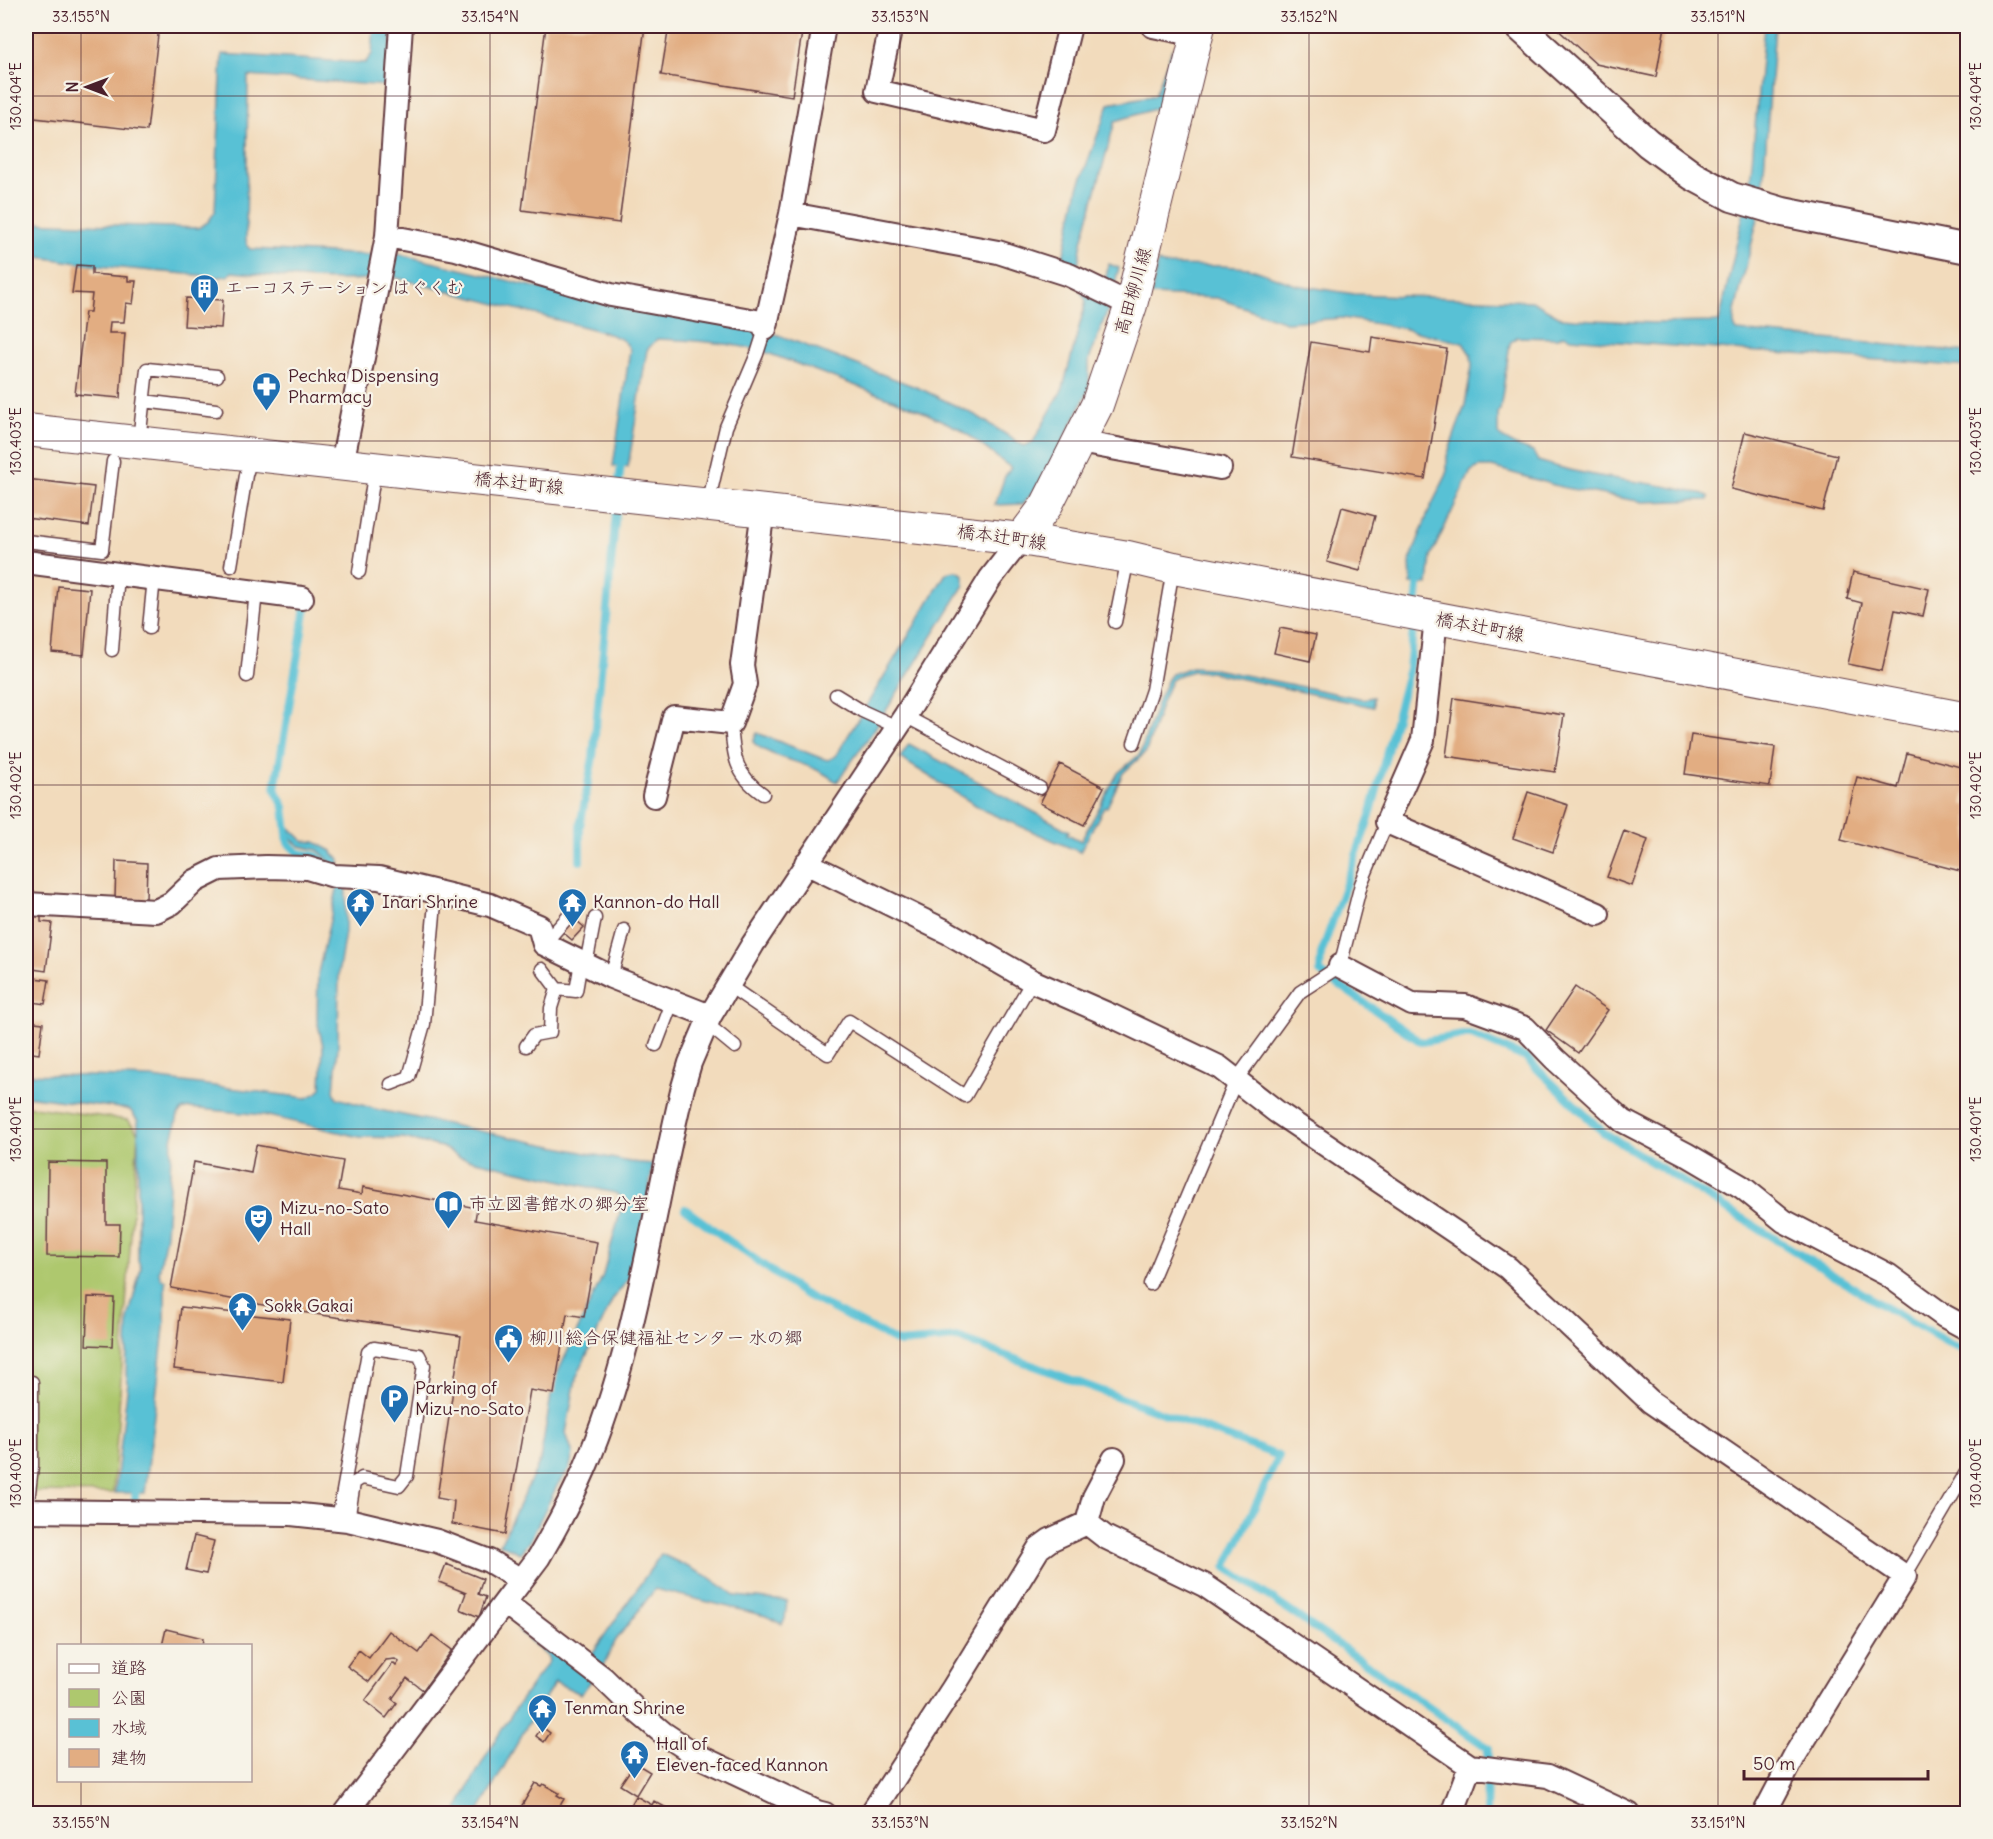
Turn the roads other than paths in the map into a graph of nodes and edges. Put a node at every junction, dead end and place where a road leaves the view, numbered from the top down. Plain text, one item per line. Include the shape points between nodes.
1 (401, 26) edge
2 (824, 26) edge
3 (891, 26) edge
4 (1070, 26) edge
5 (1153, 26) edge
6 (1519, 26) edge
7 (1198, 30) edge
8 (791, 214) junction
9 (385, 243) junction
10 (1968, 249) edge
11 (1122, 301) junction
12 (766, 326) junction
13 (217, 376) dead end
14 (144, 401) junction
15 (216, 410) dead end
16 (26, 430) edge
17 (139, 442) junction
18 (1079, 442) junction
19 (252, 454) junction
20 (113, 461) dead end
21 (342, 464) junction
22 (375, 467) junction
23 (1220, 468) dead end
24 (708, 504) junction
25 (763, 510) junction
26 (1022, 539) junction
27 (26, 541) edge
28 (1128, 557) junction
29 (26, 561) edge
30 (231, 566) dead end
31 (1174, 568) junction
32 (358, 572) dead end
33 (118, 574) junction
34 (154, 578) junction
35 (256, 592) junction
36 (303, 598) dead end
37 (1436, 618) junction
38 (1115, 622) dead end
39 (149, 628) dead end
40 (112, 651) dead end
41 (247, 676) dead end
42 (836, 695) dead end
43 (1968, 720) edge
44 (896, 721) junction
45 (730, 723) junction
46 (1134, 743) dead end
47 (1040, 788) dead end
48 (763, 794) dead end
49 (654, 796) dead end
50 (1387, 822) junction
51 (806, 863) junction
52 (436, 892) junction
53 (578, 901) dead end
54 (26, 904) edge
55 (1598, 914) dead end
56 (595, 918) dead end
57 (544, 929) junction
58 (624, 930) dead end
59 (583, 963) junction
60 (1340, 966) junction
61 (542, 969) dead end
62 (611, 977) junction
63 (1032, 981) junction
64 (728, 985) junction
65 (557, 989) junction
66 (673, 1000) junction
67 (709, 1020) junction
68 (656, 1045) dead end
69 (526, 1046) dead end
70 (735, 1047) dead end
71 (1236, 1080) junction
72 (391, 1084) dead end
73 (1149, 1284) dead end
74 (1968, 1329) edge
75 (32, 1382) dead end
76 (1114, 1459) dead end
77 (1968, 1469) edge
78 (26, 1511) edge
79 (343, 1520) junction
80 (1087, 1523) junction
81 (1905, 1576) junction
82 (521, 1580) junction
83 (505, 1603) junction
84 (1470, 1766) junction
85 (345, 1814) edge
86 (825, 1814) edge
87 (871, 1814) edge
88 (1452, 1814) edge
89 (1629, 1814) edge
90 (1764, 1814) edge

1 - 9 street
2 - 8 street
3 - 4 street via 877,91 1044,130
5 - 7 street
6 - 10 street via 1647,143 1693,176 1732,197 1783,212
7 - 11 main road, 高田柳川線
8 - 11 street via 998,252 1068,275
8 - 12 street
9 - 12 street via 456,249 611,295
9 - 21 street
11 - 18 main road, 高田柳川線 via 1097,405
12 - 24 lane via 726,428
13 - 14 lane via 147,369
14 - 15 lane
14 - 17 lane
16 - 17 main road, 橋本辻町線
17 - 19 main road, 橋本辻町線
18 - 23 street
18 - 26 main road, 高田柳川線 via 1046,506
19 - 21 main road, 橋本辻町線
19 - 30 lane
20 - 27 lane via 102,550
21 - 22 main road, 橋本辻町線
22 - 24 main road, 橋本辻町線
22 - 32 lane
24 - 25 main road, 橋本辻町線
25 - 26 main road, 橋本辻町線
25 - 45 street via 742,665 745,684
26 - 28 main road, 橋本辻町線
26 - 44 street via 990,579
28 - 31 main road, 橋本辻町線
28 - 38 lane
29 - 33 street
31 - 37 main road, 橋本辻町線
31 - 46 lane via 1152,690
33 - 34 street
33 - 40 lane
34 - 35 street
34 - 39 lane
35 - 36 street
35 - 41 lane
37 - 43 main road, 橋本辻町線
37 - 50 street via 1423,740
42 - 44 lane via 862,711
44 - 47 lane
44 - 51 street
45 - 48 lane via 738,767 748,784
45 - 49 street via 674,717
50 - 55 street
50 - 60 lane via 1361,884
51 - 63 street via 946,932
51 - 64 street
52 - 54 street via 379,878 266,867 219,869 174,893 156,911
52 - 57 street via 490,905
52 - 72 lane via 424,1024 409,1077
53 - 57 lane via 567,918
56 - 59 lane
57 - 59 street
58 - 62 lane
59 - 62 street
59 - 65 lane via 576,991
60 - 71 lane via 1300,992
60 - 74 street via 1412,1004 1465,1006 1525,1028 1623,1121 1742,1187 1784,1221 1888,1275
61 - 65 lane
62 - 66 street
63 - 64 lane via 965,1096 849,1020 828,1054
63 - 71 street via 1220,1067
64 - 67 street
65 - 69 lane via 550,1032 534,1035
66 - 67 street
66 - 68 lane
67 - 70 lane
67 - 82 street via 683,1087 635,1311 604,1416 570,1501 539,1557
71 - 73 lane
71 - 81 street via 1277,1112 1508,1268 1651,1402
75 - 78 lane via 32,1466
76 - 80 street via 1094,1497
77 - 81 lane
78 - 79 street via 291,1514
79 - 79 lane via 368,1352 375,1348 419,1355 424,1365 407,1476 399,1486 362,1478 354,1483
79 - 82 street via 437,1541 489,1561
80 - 84 street via 1104,1537 1204,1585
80 - 87 street via 1039,1548
81 - 90 street via 1795,1755
82 - 83 street
83 - 85 street
83 - 86 street via 603,1678 663,1733 696,1755
84 - 88 street
84 - 89 street via 1548,1776

